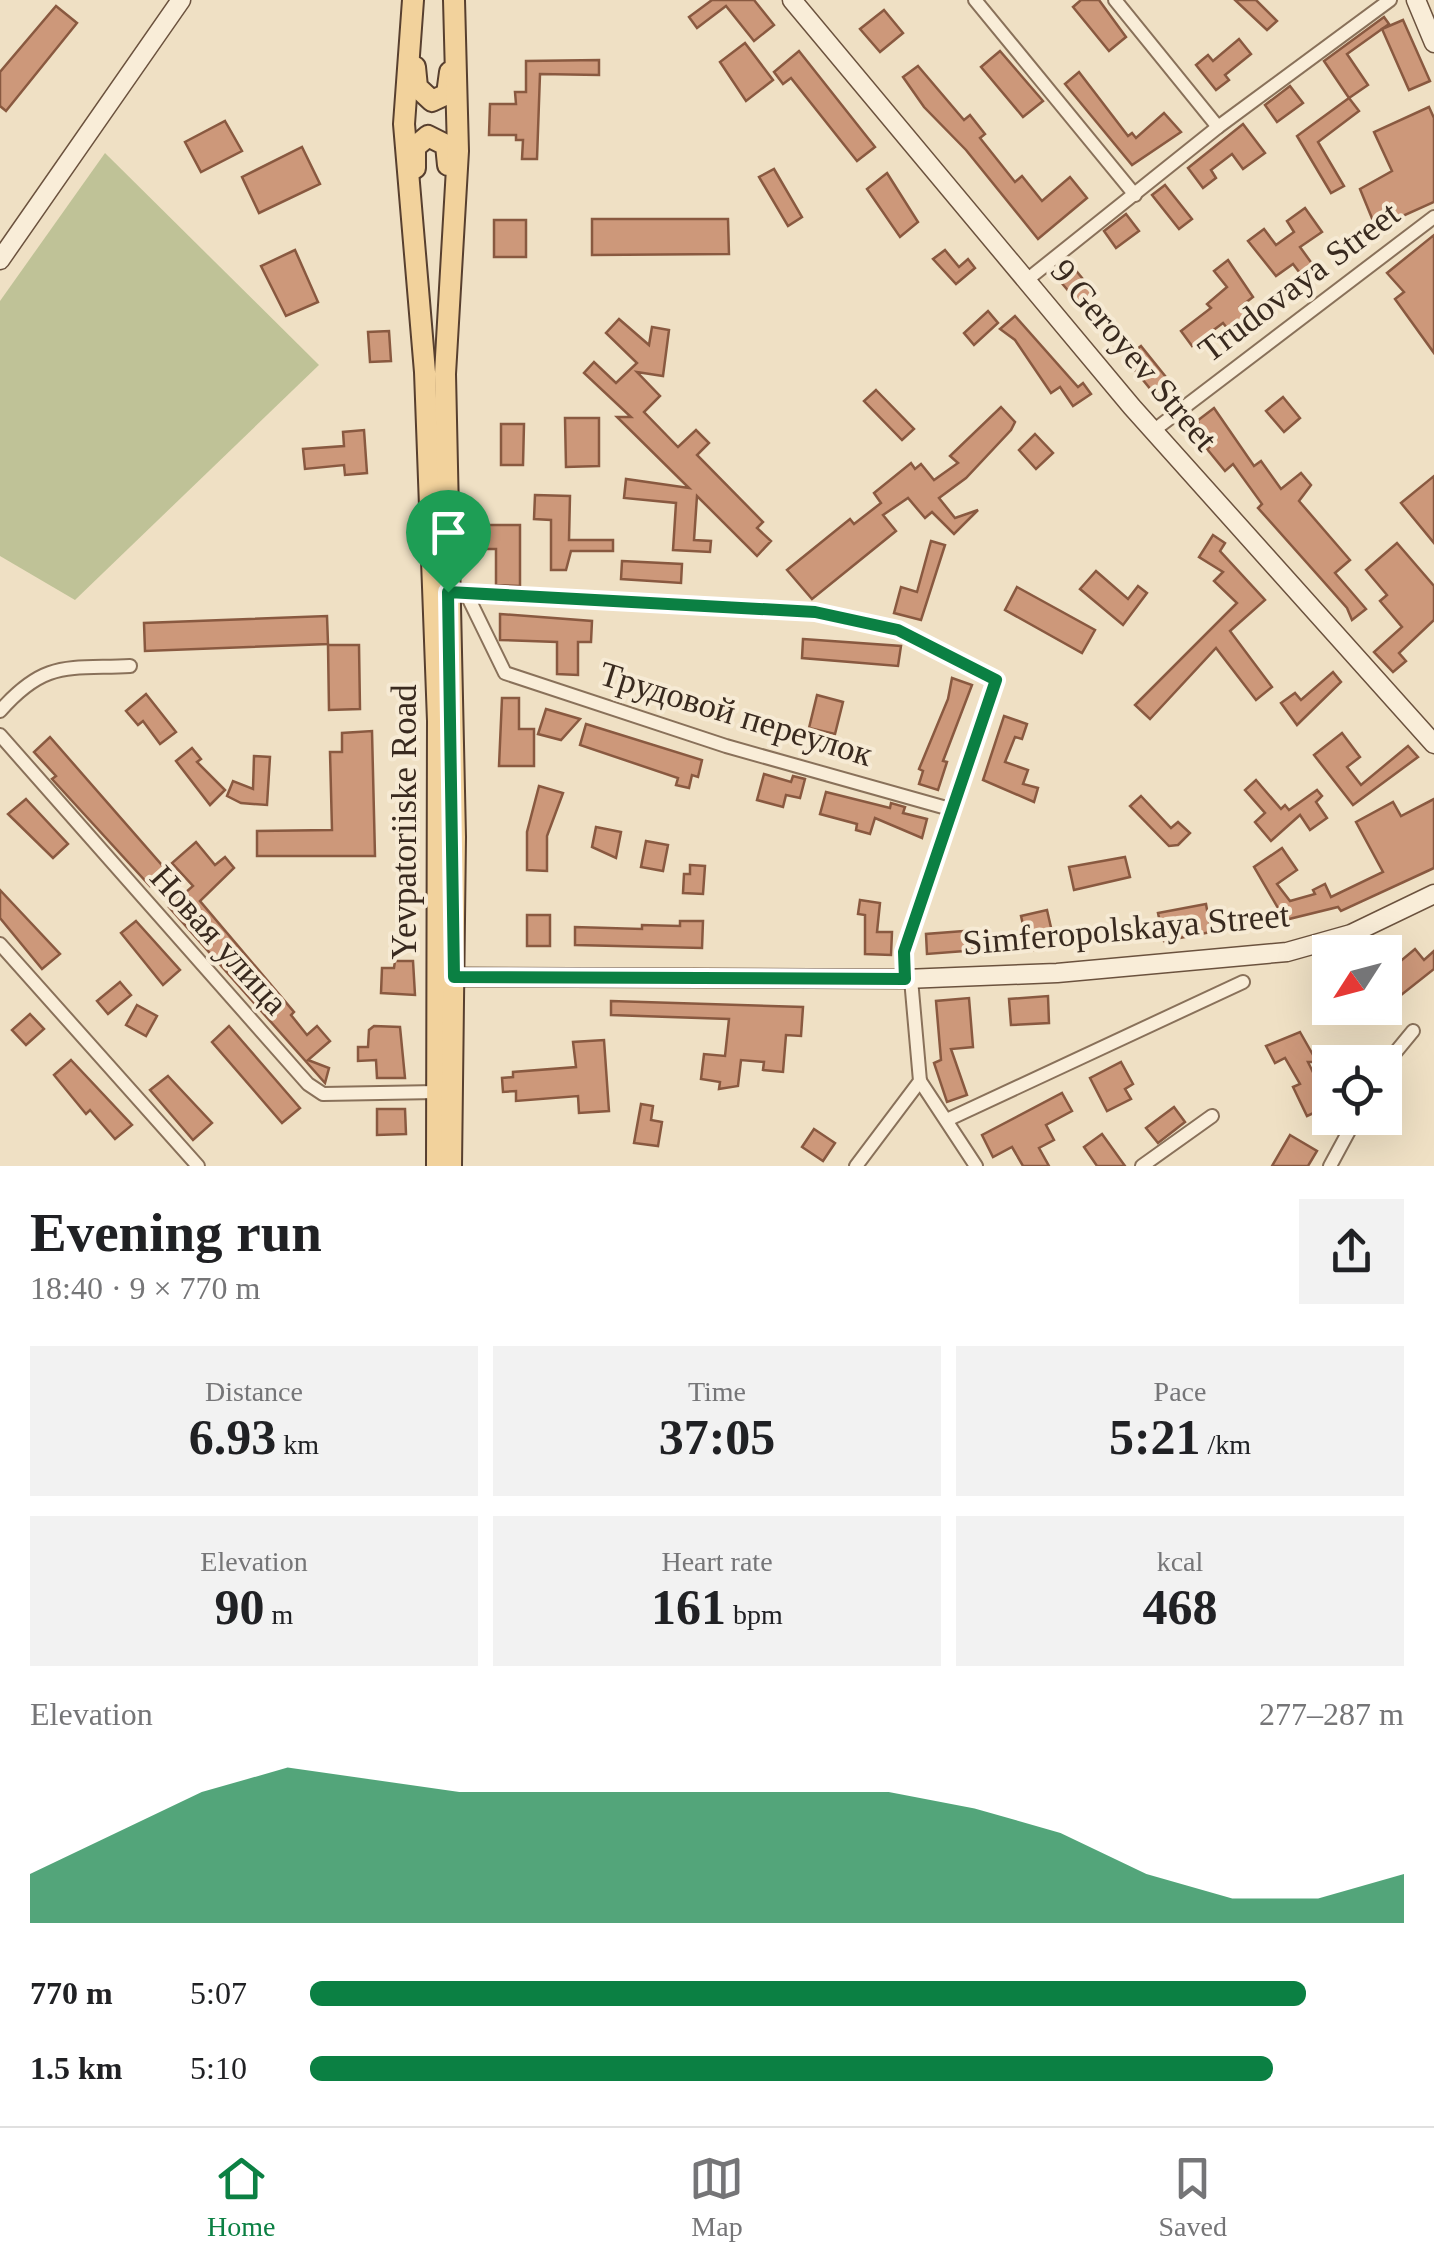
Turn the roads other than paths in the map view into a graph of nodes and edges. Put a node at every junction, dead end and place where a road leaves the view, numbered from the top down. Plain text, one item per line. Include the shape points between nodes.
1 (181, 0) edge
2 (415, 0) edge
3 (453, 0) edge
4 (792, 0) edge
5 (974, 0) edge
6 (1115, 0) edge
7 (1390, 0) edge
8 (1416, 0) edge
9 (1434, 42) edge
10 (1218, 127) junction
11 (1135, 194) junction
12 (456, 196) junction
13 (1434, 217) edge
14 (412, 241) junction
15 (0, 260) edge
16 (1028, 278) junction
17 (1153, 430) junction
18 (457, 592) junction
19 (130, 666) dead end
20 (0, 711) edge
21 (0, 734) edge
22 (1433, 741) edge
23 (950, 808) junction
24 (1434, 894) edge
25 (0, 944) edge
26 (454, 977) junction
27 (908, 979) junction
28 (1242, 982) dead end
29 (1412, 1031) dead end
30 (1401, 1045) edge
31 (920, 1081) junction
32 (437, 1092) junction
33 (1212, 1116) dead end
34 (949, 1119) junction
35 (1347, 1135) edge
36 (198, 1166) edge
37 (437, 1166) edge
38 (451, 1166) edge
39 (856, 1166) edge
40 (976, 1166) edge
41 (1142, 1166) edge
42 (1330, 1166) edge

1 - 15 street
2 - 3 main road via 417,87 432,101 447,94 450,80
2 - 14 main road, Yevpatoriiske Road via 404,124
3 - 12 main road, Yevpatoriiske Road
4 - 16 street, 9 Geroyev Street
5 - 11 street
6 - 10 street
7 - 10 street
8 - 9 street
10 - 11 street
11 - 16 street
12 - 14 main road via 446,145 436,137 420,139
12 - 18 main road, Yevpatoriiske Road via 445,374
13 - 17 street, Trudovaya Street
14 - 32 main road, Yevpatoriiske Road via 425,372 438,721
16 - 17 street, 9 Geroyev Street
17 - 22 street, 9 Geroyev Street
18 - 23 street, Трудовой переулок via 505,673 726,746
18 - 23 street via 815,612 898,630 996,680
18 - 26 main road, Yevpatoriiske Road
19 - 20 street via 55,670 26,682
21 - 32 street, Новая улица via 308,1084 323,1094
23 - 27 street via 904,952
24 - 27 street, Simferopolskaya Street via 1352,934 1287,952
25 - 36 street
26 - 27 street, Simferopolskaya Street
26 - 38 main road, Yevpatoriiske Road
27 - 31 street
28 - 34 street
29 - 30 street
31 - 34 street
31 - 39 street
32 - 37 main road, Yevpatoriiske Road
33 - 41 street
34 - 40 street
35 - 42 street

